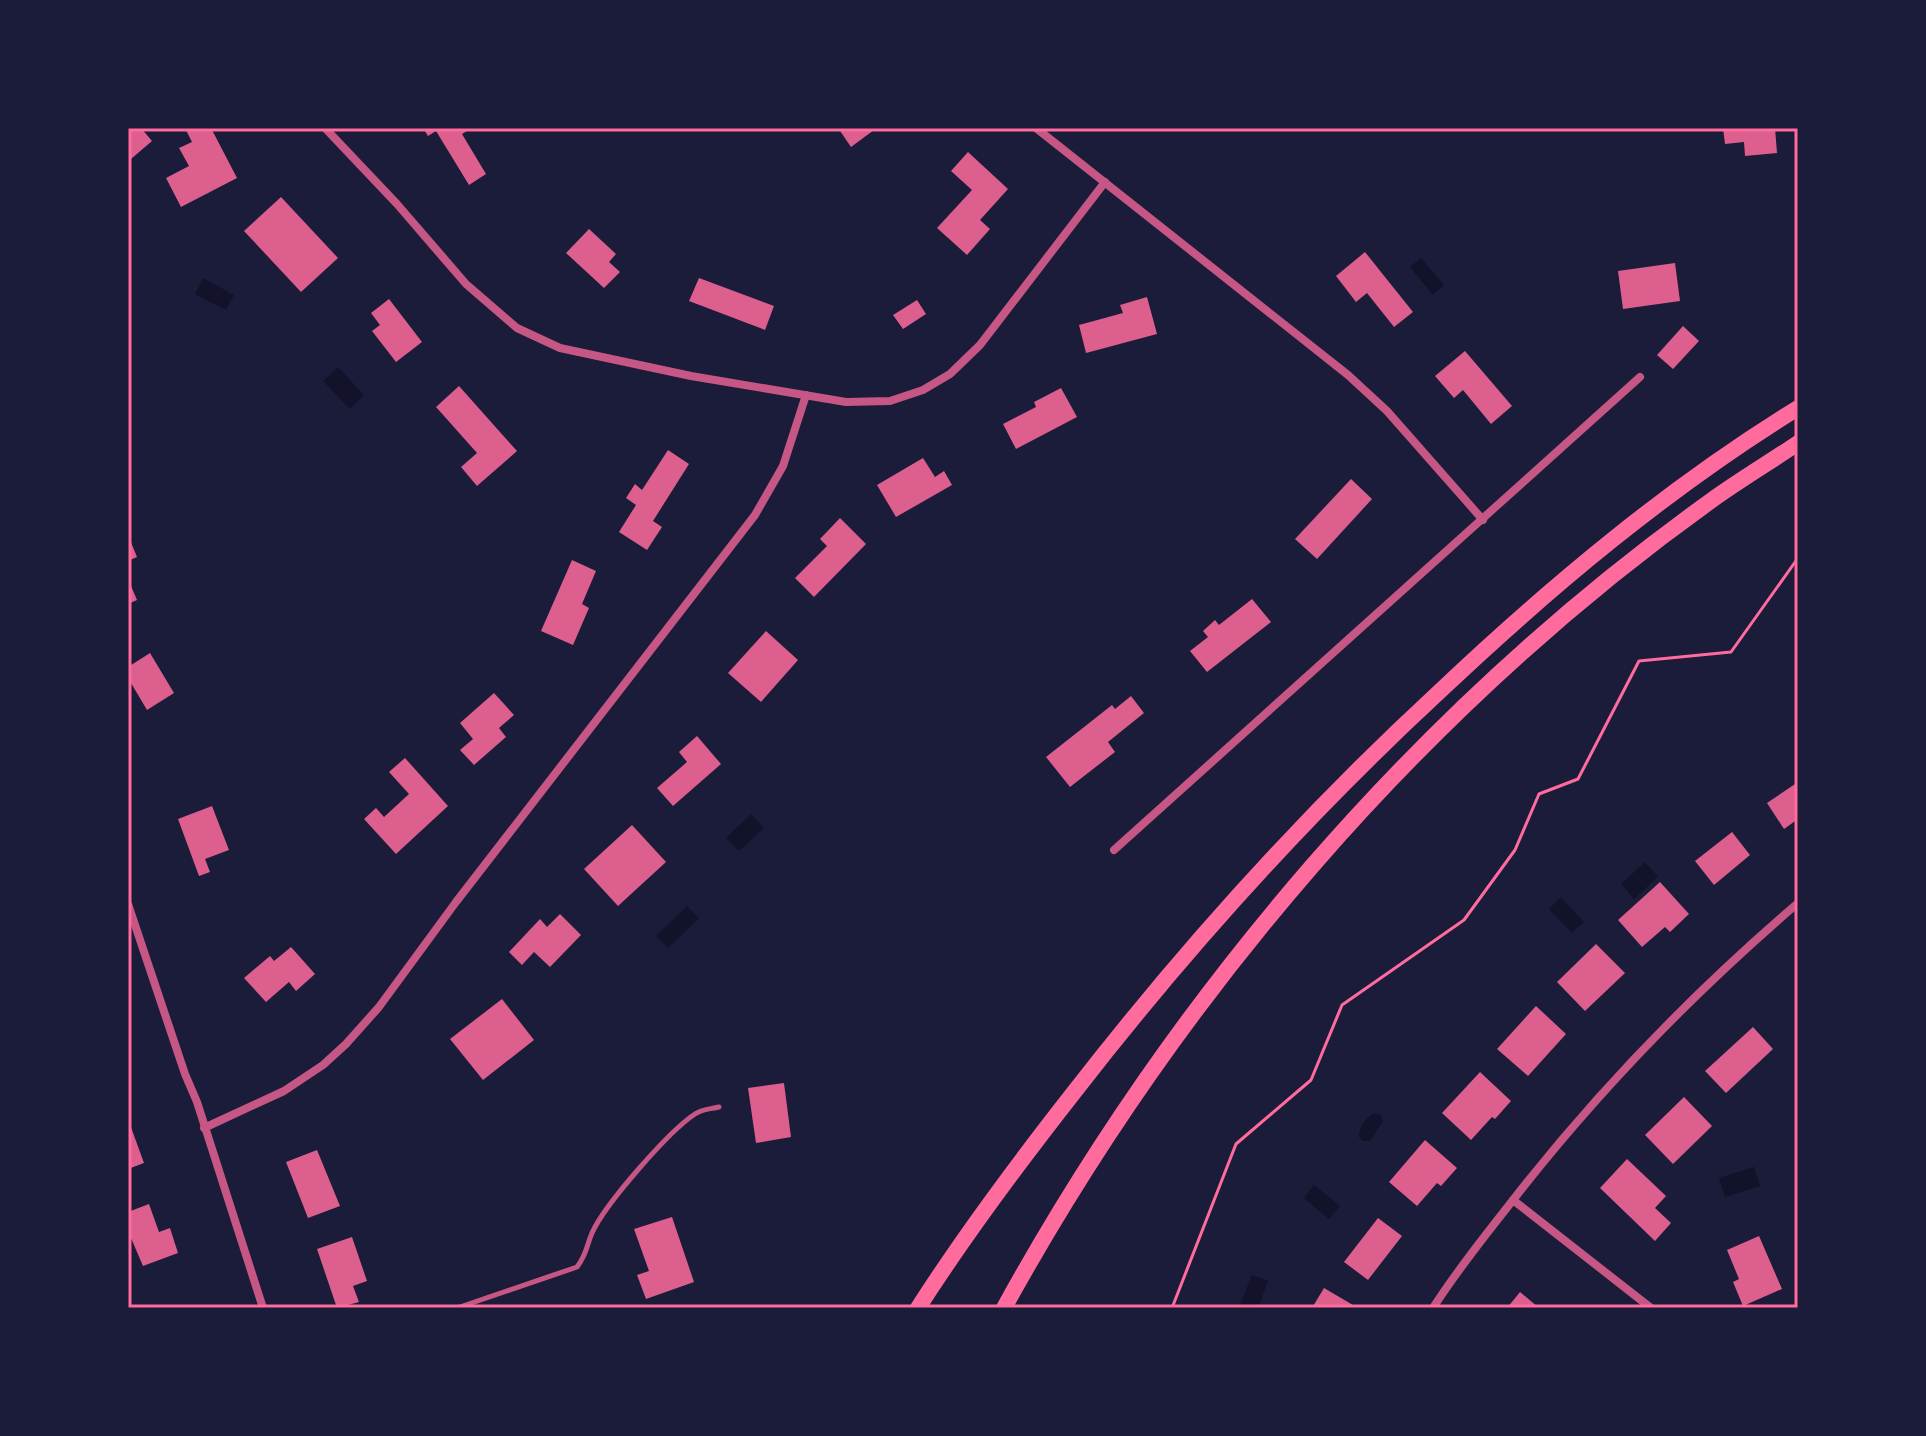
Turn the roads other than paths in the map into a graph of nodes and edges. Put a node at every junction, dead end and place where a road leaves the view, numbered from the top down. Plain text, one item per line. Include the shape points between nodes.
1 (325, 128) edge
2 (1036, 128) edge
3 (1105, 182) junction
4 (1640, 377) dead end
5 (806, 395) junction
6 (1798, 408) edge
7 (1798, 443) edge
8 (1483, 520) junction
9 (1114, 850) dead end
10 (1798, 903) edge
11 (128, 904) edge
12 (719, 1107) dead end
13 (204, 1128) junction
14 (1513, 1200) junction
15 (263, 1308) edge
16 (457, 1308) edge
17 (918, 1308) edge
18 (1004, 1308) edge
19 (1433, 1308) edge
20 (1651, 1308) edge

1 - 5 street via 466,284 517,328 560,348
2 - 3 street
3 - 5 street via 980,345 950,374 890,401 846,402
3 - 8 street via 1348,375 1387,411
4 - 8 street
5 - 13 street via 783,466 755,515 379,1007 323,1065 284,1091
6 - 17 highway via 1597,552 1505,630 1322,804 1150,995 1024,1156
7 - 18 highway via 1712,500 1599,588 1513,661 1379,793 1259,930 1177,1035 1098,1150
8 - 9 street
10 - 14 street via 1648,1042
11 - 13 street
12 - 16 lane via 698,1111 674,1130 611,1203 577,1267
13 - 15 street
14 - 19 street
14 - 20 street

